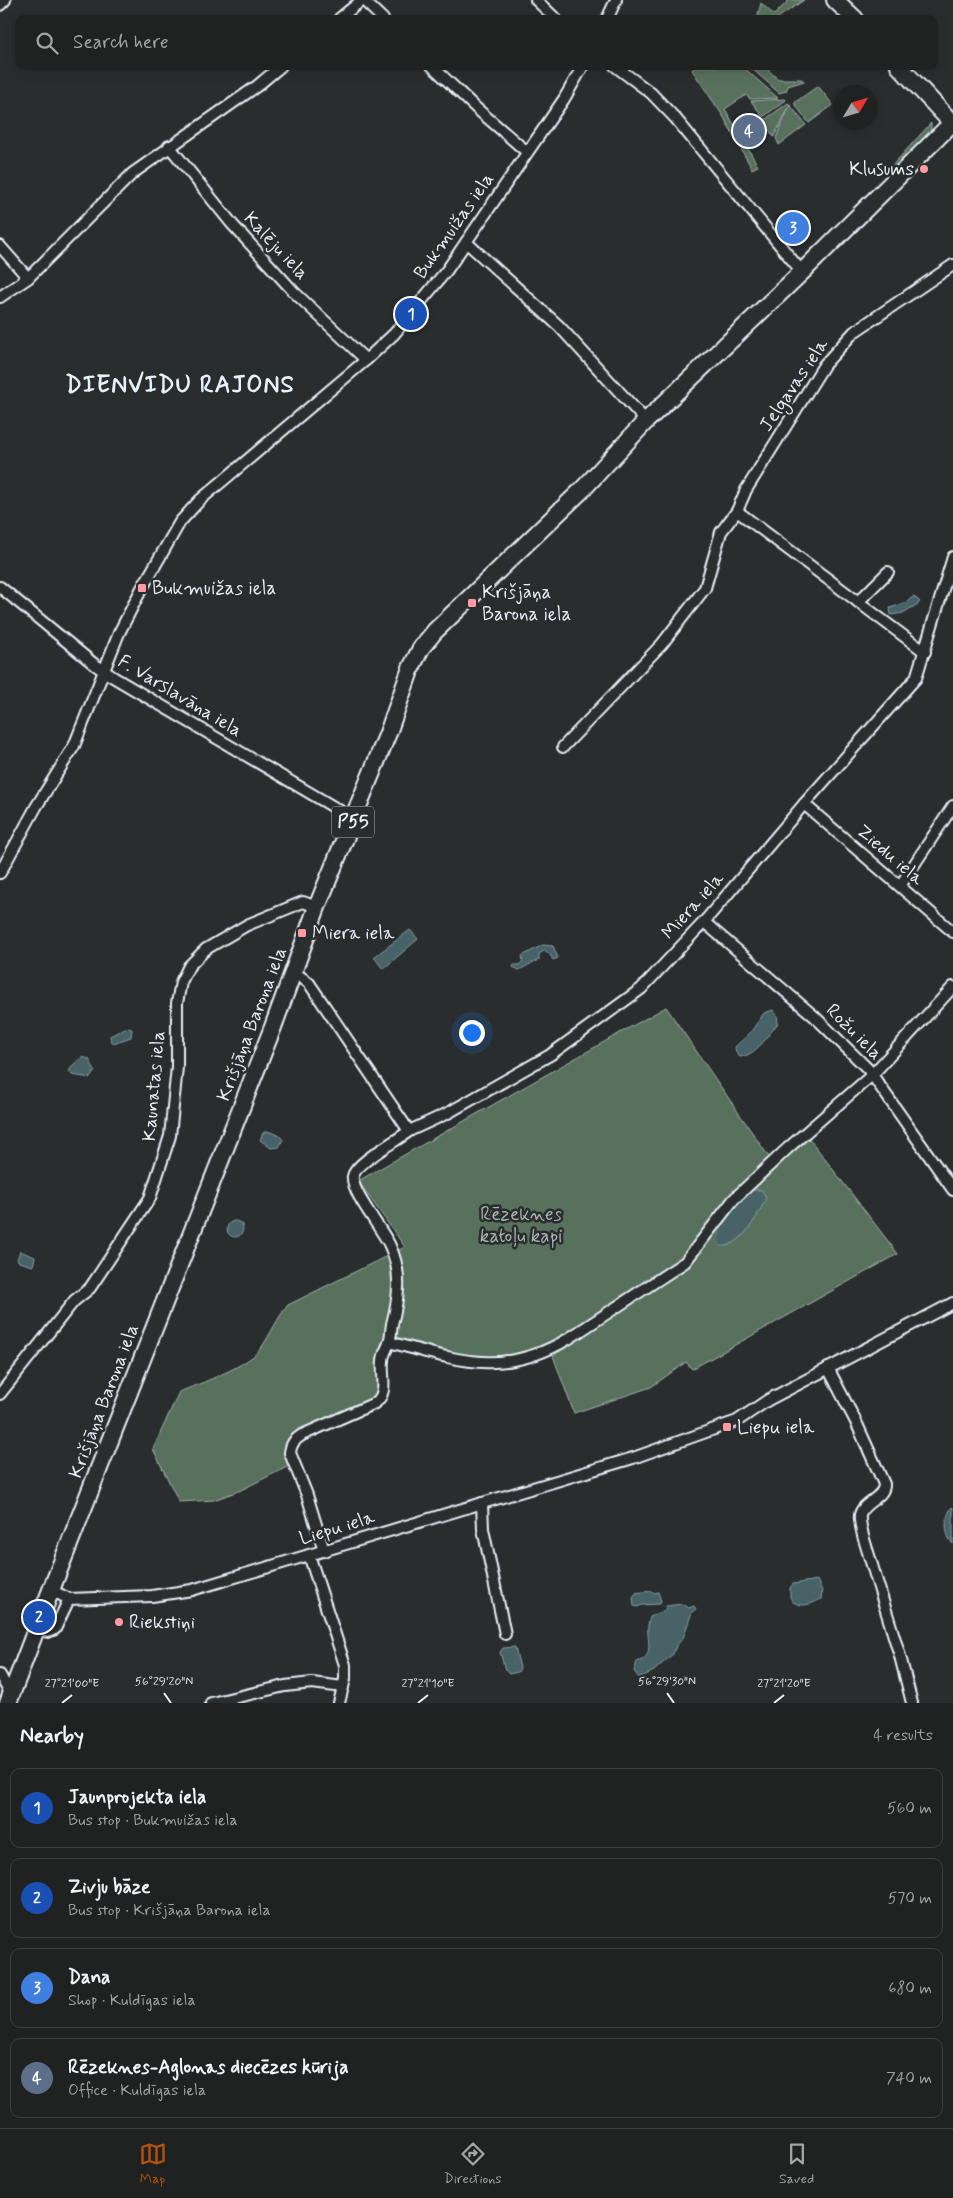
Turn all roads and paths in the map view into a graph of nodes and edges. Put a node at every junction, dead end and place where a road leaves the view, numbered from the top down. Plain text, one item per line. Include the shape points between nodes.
1 (4, 0) edge
2 (362, 0) edge
3 (536, 0) edge
4 (616, 0) edge
5 (835, 0) edge
6 (0, 5) edge
7 (344, 15) edge
8 (379, 15) edge
9 (552, 15) edge
10 (609, 15) edge
11 (850, 15) edge
12 (276, 70) edge
13 (436, 70) edge
14 (581, 70) edge
15 (620, 70) edge
16 (903, 70) edge
17 (953, 123) edge
18 (169, 146) junction
19 (527, 152) junction
20 (466, 242) junction
21 (0, 246) edge
22 (953, 265) edge
23 (802, 272) junction
24 (28, 278) junction
25 (0, 297) edge
26 (366, 360) junction
27 (646, 421) junction
28 (738, 512) junction
29 (953, 557) edge
30 (888, 572) dead end
31 (0, 587) edge
32 (858, 602) junction
33 (925, 652) junction
34 (104, 671) junction
35 (563, 747) dead end
36 (804, 804) junction
37 (953, 806) edge
38 (354, 819) junction
39 (1, 869) edge
40 (900, 886) junction
41 (317, 907) junction
42 (704, 922) junction
43 (953, 932) edge
44 (294, 972) junction
45 (953, 987) edge
46 (872, 1074) junction
47 (408, 1131) junction
48 (953, 1190) edge
49 (953, 1303) edge
50 (389, 1342) junction
51 (828, 1368) junction
52 (0, 1394) edge
53 (482, 1503) junction
54 (324, 1551) junction
55 (309, 1555) junction
56 (51, 1590) junction
57 (69, 1599) junction
58 (37, 1629) junction
59 (505, 1634) dead end
60 (0, 1675) edge
61 (344, 1687) junction
62 (11, 1697) edge
63 (210, 1703) edge
64 (339, 1703) edge
65 (912, 1703) edge

1 - 6 street
2 - 7 street
2 - 8 street
3 - 9 street
4 - 10 street
5 - 11 main road
12 - 18 street
13 - 19 street
14 - 19 street, Bukmuižas iela
15 - 23 street via 651,93 676,119
16 - 17 main road
17 - 23 main road, Krišjāņa Barona iela / P55
18 - 24 street via 117,187
18 - 26 street, Kalēju iela via 232,224 294,292
19 - 20 street, Bukmuižas iela
20 - 26 street, Bukmuižas iela via 394,334
20 - 27 street via 559,326
21 - 24 street
22 - 28 street, Jelgavas iela via 854,332 824,365 746,490
23 - 27 main road, Krišjāņa Barona iela / P55
24 - 25 street
26 - 34 street, Bukmuižas iela via 200,500 180,522 141,590
27 - 38 main road, Krišjāņa Barona iela / P55 via 582,490 426,641 411,668
28 - 32 street
28 - 35 street, Jelgavas iela via 721,532 705,588 662,644
29 - 33 street, Miera iela
30 - 32 street
31 - 34 street, F. Varslavāna iela
32 - 33 street
33 - 36 street, Miera iela via 916,678
34 - 38 street, F. Varslavāna iela
34 - 39 street, Bukmuižas iela via 74,746
36 - 40 street, Ziedu iela
36 - 42 street, Miera iela
37 - 40 street
38 - 41 main road, Krišjāņa Barona iela / P55
40 - 43 street, Ziedu iela
41 - 44 main road, Krišjāņa Barona iela / P55
41 - 52 street, Kaunatas iela via 303,902 247,925 206,950 190,966 181,982 177,1003 177,1067 170,1136 150,1198 90,1288 74,1301
42 - 46 street, Rožu iela via 814,1016
42 - 47 street, Miera iela via 641,989 550,1055 448,1113
44 - 47 street via 309,983
44 - 56 main road, Krišjāņa Barona iela / P55
45 - 46 street
46 - 48 street, Rožu iela
46 - 50 street via 734,1199 685,1262 550,1350 510,1361 476,1363
47 - 50 street, Miera iela via 356,1168 352,1180 390,1245 396,1263 398,1301
49 - 51 street, Liepu iela
50 - 54 street, Miera iela via 383,1361 384,1391 379,1400 296,1439 291,1448
51 - 53 street, Liepu iela via 720,1427 633,1458
51 - 65 street via 884,1484 860,1516
53 - 54 street, Liepu iela
53 - 59 street via 483,1529
54 - 55 street, Liepu iela
55 - 57 street, Liepu iela via 192,1590 152,1596
55 - 61 street via 344,1665
56 - 57 street, Liepu iela
56 - 58 main road, Krišjāņa Barona iela / P55
57 - 58 street via 55,1629 48,1632
58 - 62 main road, Krišjāņa Barona iela / P55
60 - 62 street
61 - 63 street via 285,1686
61 - 64 street

